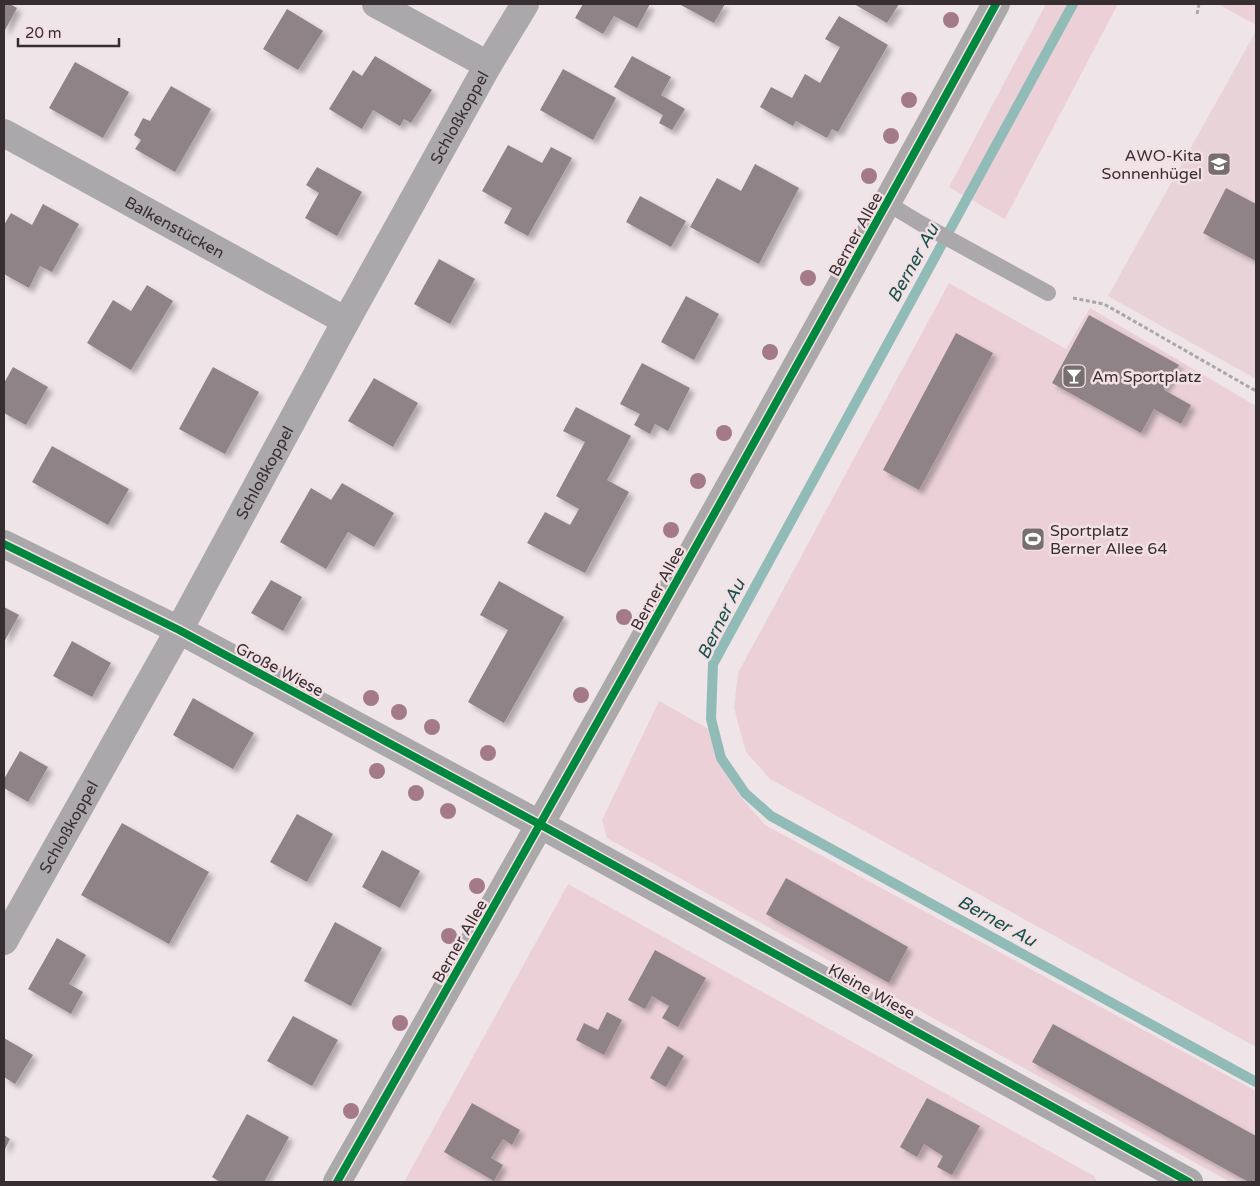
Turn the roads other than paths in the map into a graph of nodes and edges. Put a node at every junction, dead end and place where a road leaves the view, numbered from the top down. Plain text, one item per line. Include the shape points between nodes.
1 (376, 4) edge
2 (525, 4) edge
3 (996, 4) edge
4 (488, 64) junction
5 (4, 133) edge
6 (887, 203) junction
7 (1048, 293) road end
8 (346, 321) junction
9 (4, 544) edge
10 (179, 630) junction
11 (541, 825) junction
12 (4, 941) edge
13 (1149, 1173) edge
14 (337, 1182) edge
15 (1189, 1182) edge

1 - 4 street
2 - 4 street, Schloßkoppel
3 - 6 street, Berner Allee
4 - 8 street, Schloßkoppel
5 - 8 street, Balkenstücken
6 - 7 lane
6 - 11 street, Berner Allee
8 - 10 street, Schloßkoppel
9 - 10 street, Große Wiese
10 - 11 street, Große Wiese
10 - 12 street, Schloßkoppel
11 - 13 street, Kleine Wiese
11 - 14 street, Berner Allee
13 - 15 street, Kleine Wiese

